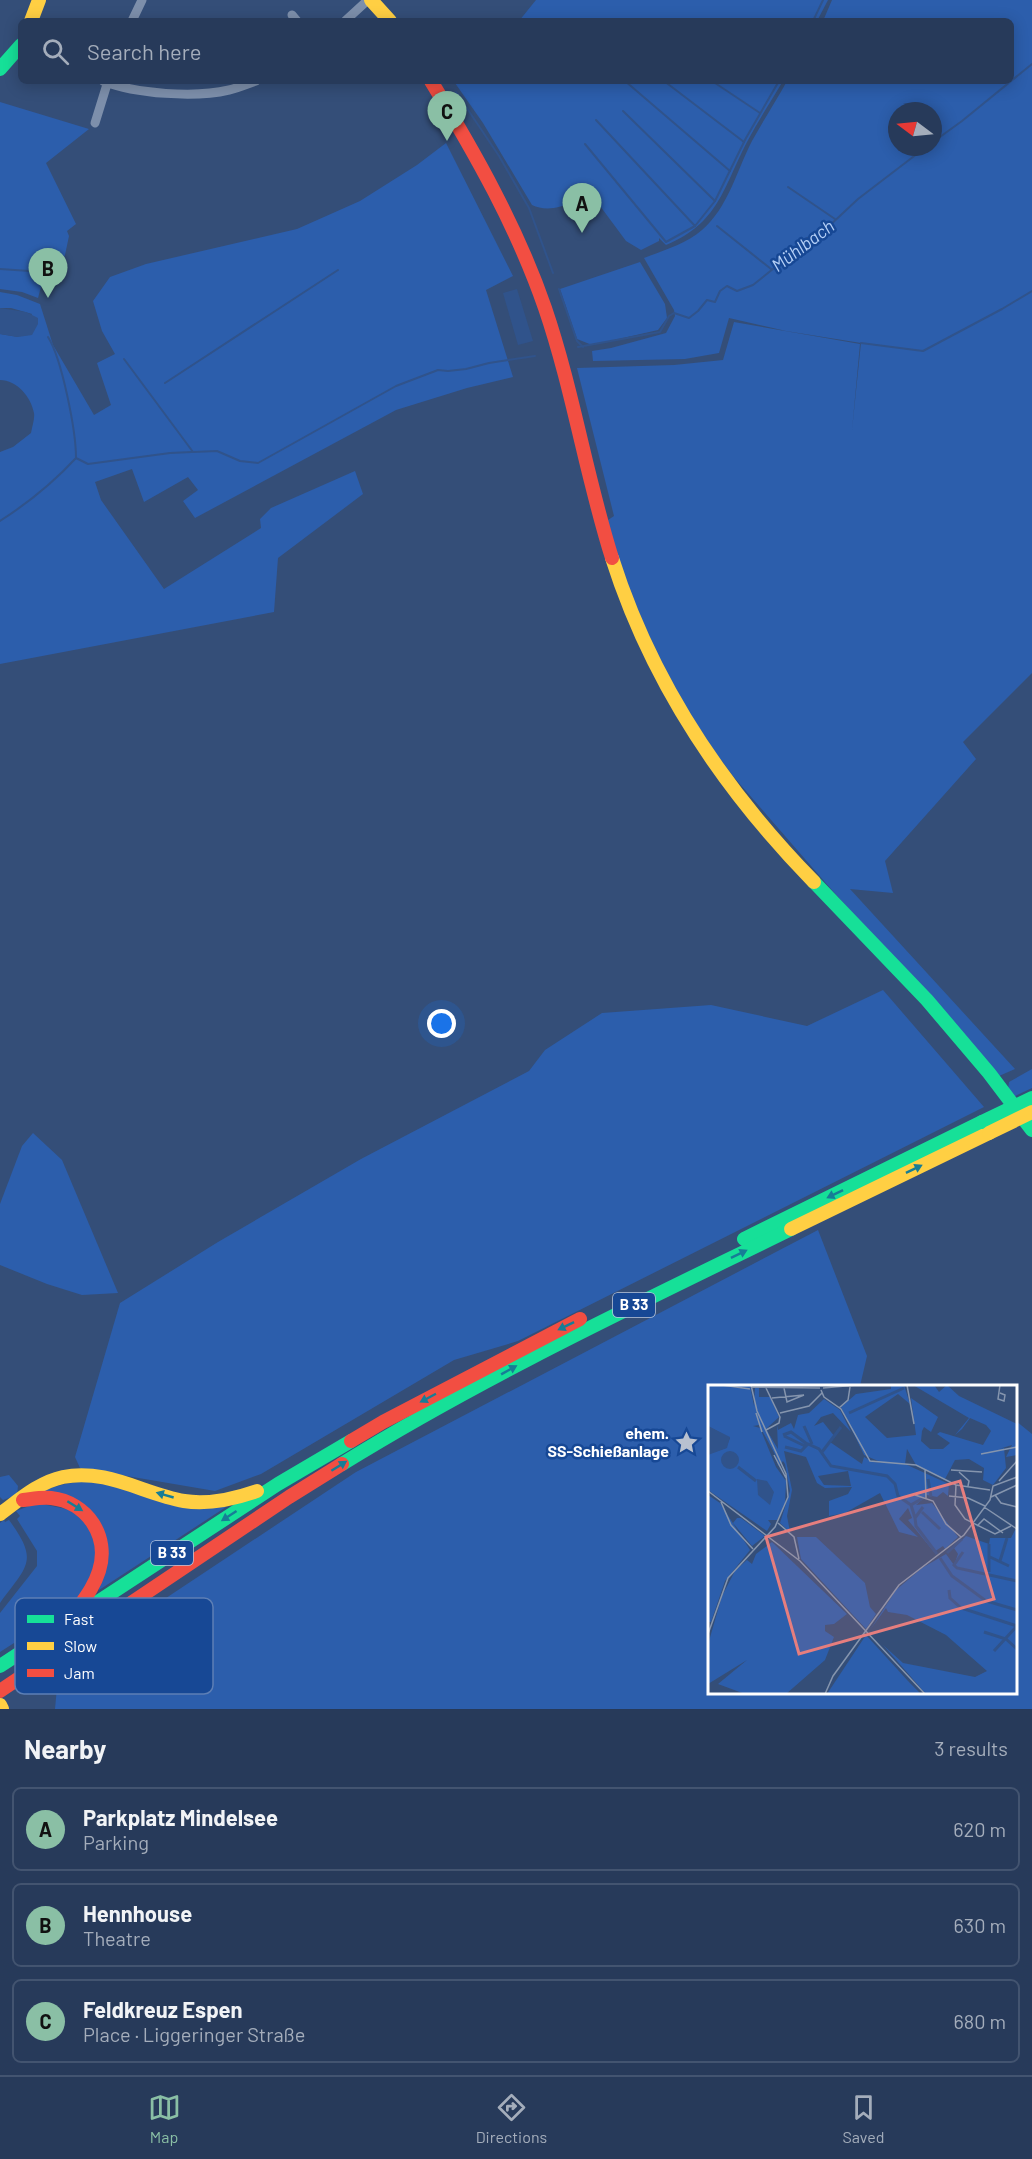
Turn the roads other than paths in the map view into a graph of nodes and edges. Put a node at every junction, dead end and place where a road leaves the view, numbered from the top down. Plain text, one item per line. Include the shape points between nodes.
1 (39, 0) edge
2 (142, 0) edge
3 (370, 0) edge
4 (32, 18) edge
5 (133, 18) edge
6 (349, 18) edge
7 (387, 18) edge
8 (18, 48) edge
9 (0, 69) edge
10 (105, 84) edge
11 (114, 84) edge
12 (248, 84) edge
13 (433, 84) edge
14 (95, 123) dead end
15 (1032, 1098) edge
16 (1032, 1112) edge
17 (986, 1127) junction
18 (1032, 1131) edge
19 (278, 1484) junction
20 (19, 1501) junction
21 (0, 1514) edge
22 (86, 1598) edge
23 (104, 1598) edge
24 (138, 1598) edge
25 (15, 1656) edge
26 (0, 1666) edge
27 (15, 1680) edge
28 (0, 1691) edge

1 - 4 main road
2 - 5 street
3 - 6 street
3 - 7 main road
8 - 9 main road
10 - 14 street
11 - 12 street via 183,94 228,91
13 - 18 main road via 520,242 539,290 565,372 603,531 625,599 655,666 701,742 750,811 943,1018
15 - 17 main road, B 33, bridge
16 - 17 main road, B 33, bridge
17 -> 19 main road, B 33 via 558,1330 383,1422
24 -> 17 main road, B 33 via 387,1436 575,1335
19 -> 20 main road via 210,1502 185,1501 109,1479 74,1476 39,1486
19 -> 23 main road, B 33
20 - 21 main road
20 -> 22 main road via 54,1497 80,1507 95,1524 104,1556
25 - 26 main road, B 33
28 -> 27 main road, B 33

